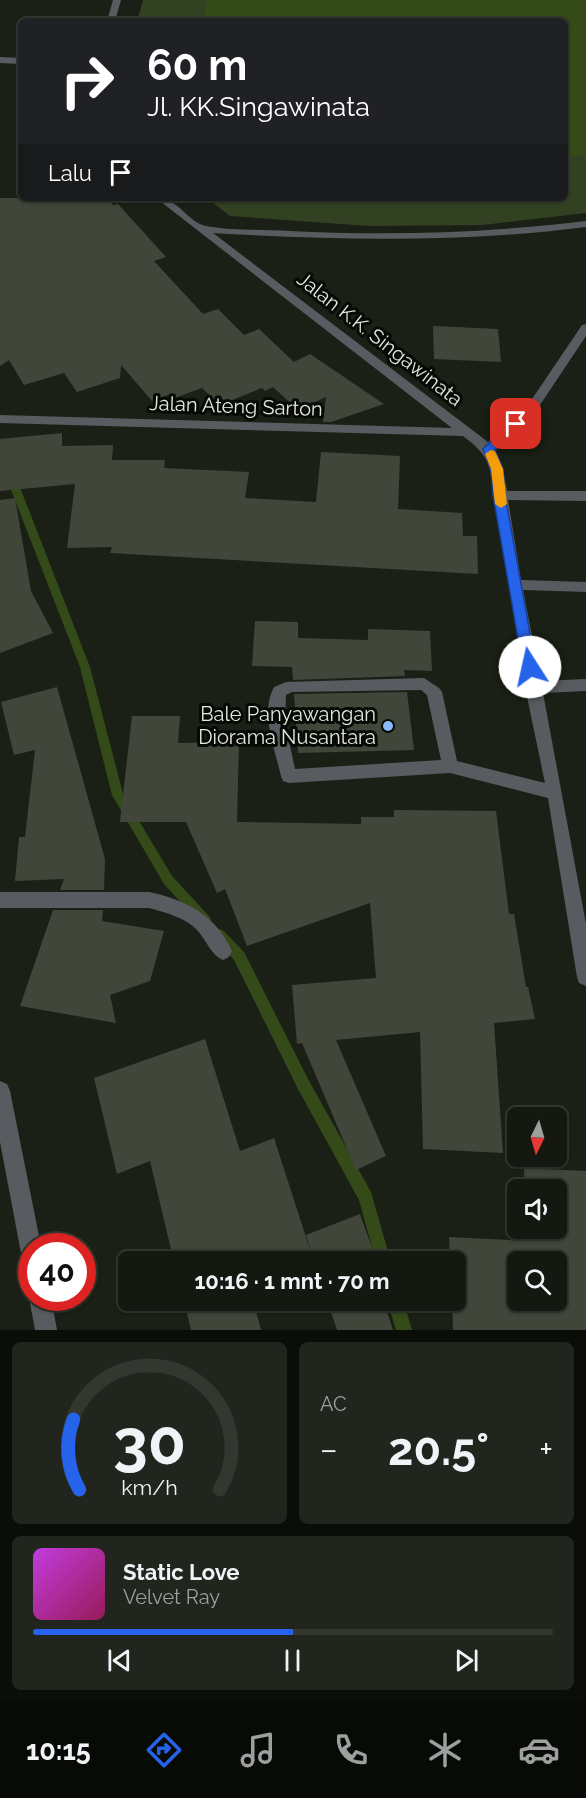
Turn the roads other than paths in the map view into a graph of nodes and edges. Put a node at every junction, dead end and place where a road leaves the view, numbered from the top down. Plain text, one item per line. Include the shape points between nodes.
1 (117, 0) edge
2 (112, 18) edge
3 (0, 60) edge
4 (18, 61) edge
5 (165, 201) edge
6 (586, 224) edge
7 (204, 229) junction
8 (586, 327) edge
9 (2, 418) edge
10 (466, 432) junction
11 (488, 449) junction
12 (499, 495) junction
13 (586, 496) edge
14 (515, 585) junction
15 (586, 587) edge
16 (586, 685) edge
17 (533, 687) junction
18 (450, 766) junction
19 (555, 792) junction
20 (0, 900) edge
21 (223, 951) dead end
22 (586, 977) edge
23 (0, 1091) edge
24 (28, 1233) edge
25 (42, 1311) edge
26 (46, 1330) edge

1 - 2 street
3 - 4 street
5 - 7 street, Jalan K.K. Singawinata
6 - 7 street via 492,236 351,237
7 - 10 street, Jalan K.K. Singawinata
8 - 11 street via 530,411
9 - 10 street, Jalan Ateng Sarton
10 - 11 street, Jalan K.K. Singawinata
11 - 12 street via 497,469
12 - 13 street
12 - 14 street
14 - 15 street
14 - 17 street
16 - 17 street
17 - 19 street
18 - 18 street via 290,776 275,702 279,691 291,686 424,684 434,692
18 - 19 street
19 - 22 street
20 - 21 street via 149,900 202,922
23 - 24 street
25 - 26 street

